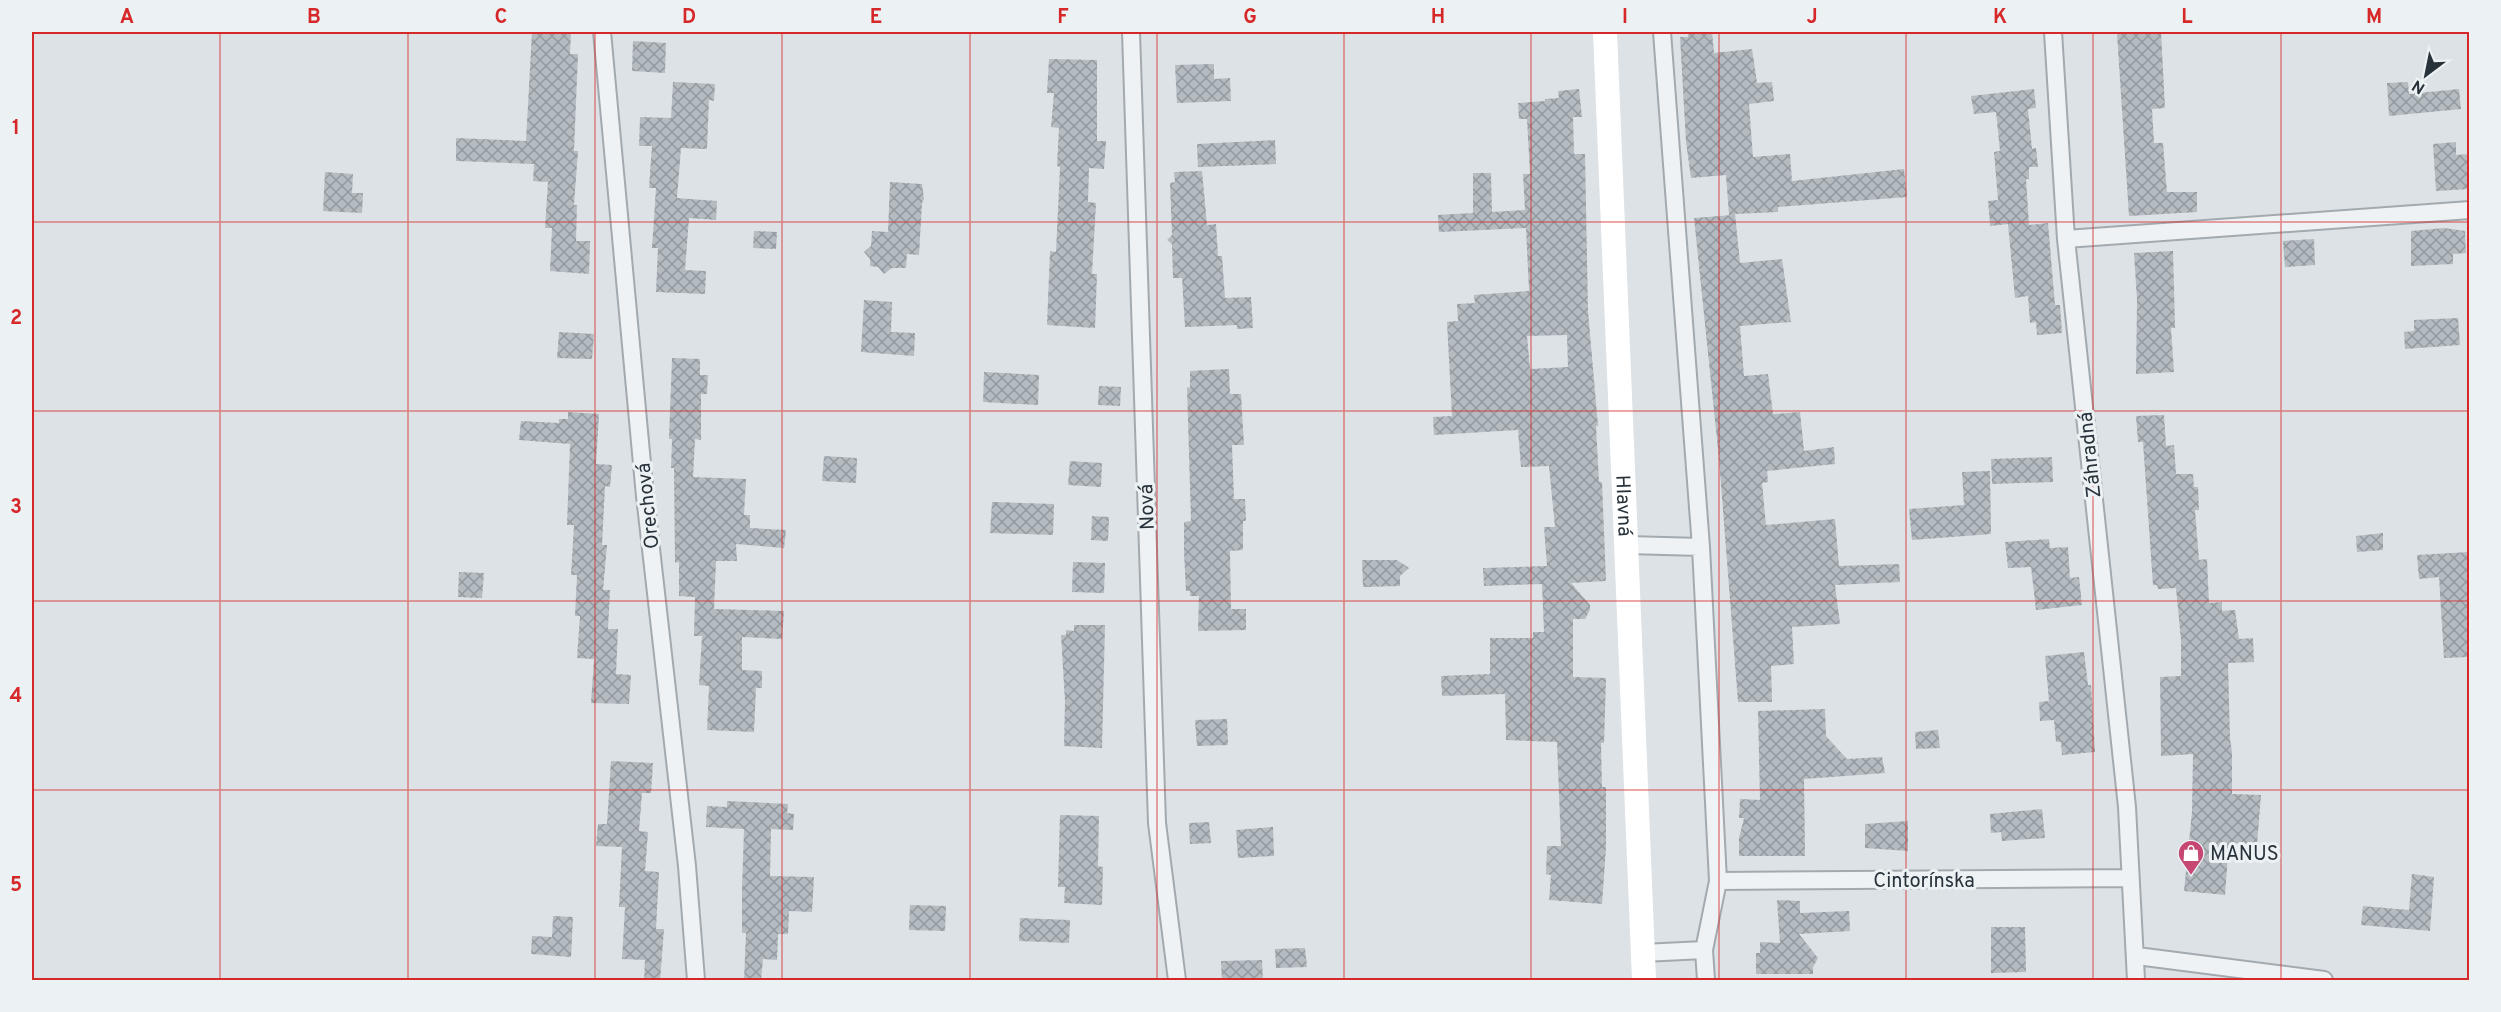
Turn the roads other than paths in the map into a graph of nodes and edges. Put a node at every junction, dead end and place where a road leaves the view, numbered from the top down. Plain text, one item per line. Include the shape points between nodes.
1 (602, 32) edge
2 (1131, 32) edge
3 (1610, 32) edge
4 (1662, 32) edge
5 (2053, 32) edge
6 (2469, 210) edge
7 (2066, 239) junction
8 (1627, 545) junction
9 (1701, 547) junction
10 (2130, 878) junction
11 (1718, 881) junction
12 (1704, 950) junction
13 (1643, 953) junction
14 (2137, 956) junction
15 (696, 981) edge
16 (1177, 981) edge
17 (1644, 981) edge
18 (1706, 981) edge
19 (2136, 981) edge
20 (2324, 981) edge

1 - 15 street, Orechová
2 - 16 street, Nová via 1157,823
3 - 8 main road, Hlavná
4 - 9 street
5 - 7 street, Záhradná
6 - 7 street
7 - 10 street, Záhradná via 2127,807
8 - 9 street
8 - 13 main road, Hlavná
9 - 11 street
10 - 11 street, Cintorínska
10 - 14 street, Záhradná
11 - 12 street
12 - 13 street
12 - 18 street
13 - 17 main road, Hlavná
14 - 19 street, Záhradná
14 - 20 street

